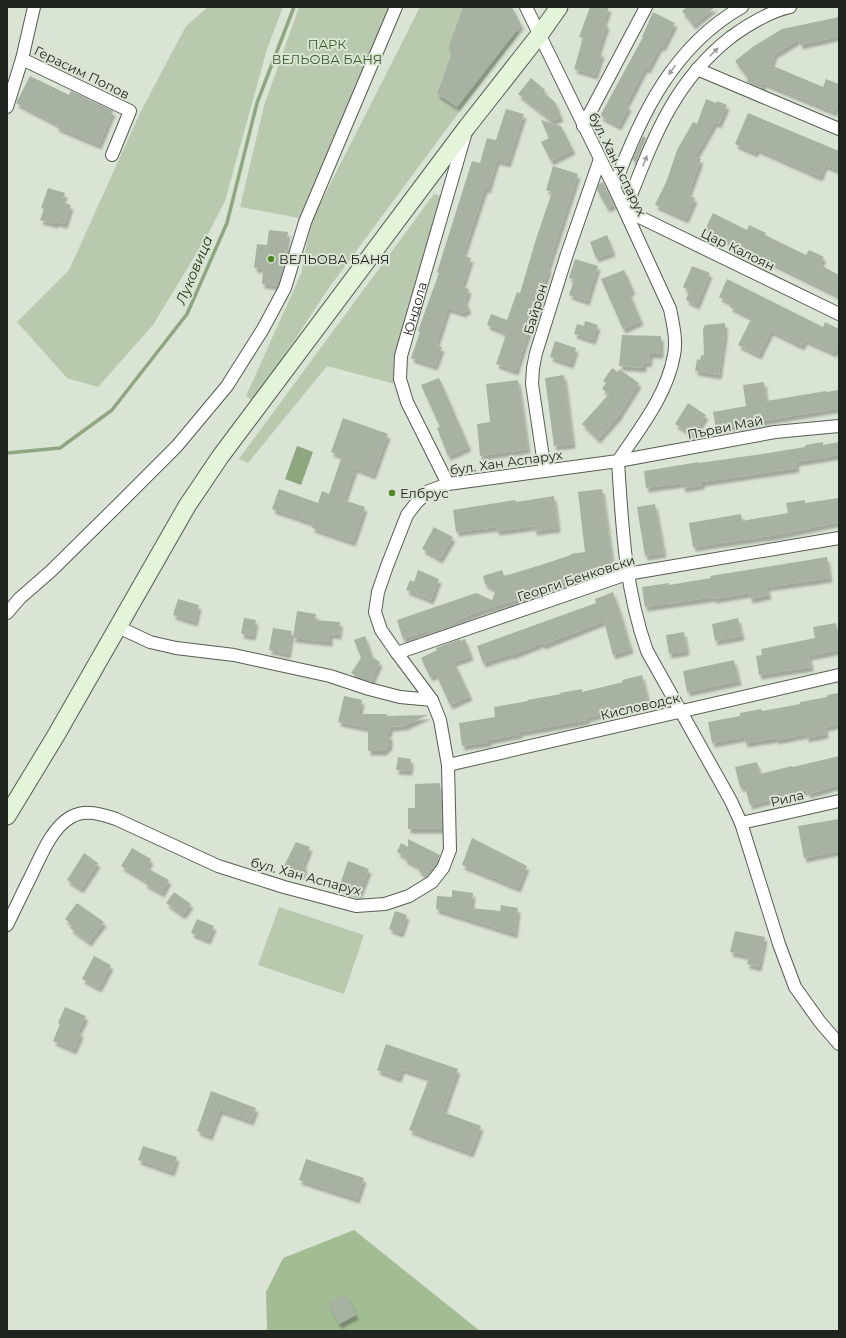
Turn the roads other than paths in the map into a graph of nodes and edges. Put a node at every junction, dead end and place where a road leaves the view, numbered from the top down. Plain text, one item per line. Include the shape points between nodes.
1 (34, 7) edge
2 (396, 7) edge
3 (526, 7) edge
4 (558, 7) edge
5 (646, 7) edge
6 (742, 7) edge
7 (790, 7) edge
8 (540, 34) junction
9 (22, 59) junction
10 (697, 69) junction
11 (7, 107) edge
12 (584, 126) junction
13 (467, 127) junction
14 (839, 128) edge
15 (112, 155) dead end
16 (600, 159) junction
17 (614, 187) junction
18 (624, 210) junction
19 (839, 314) edge
20 (839, 426) edge
21 (618, 461) junction
22 (545, 471) junction
23 (448, 484) junction
24 (839, 538) edge
25 (627, 574) junction
26 (7, 613) edge
27 (118, 627) junction
28 (397, 653) junction
29 (839, 675) edge
30 (432, 700) junction
31 (682, 711) junction
32 (448, 765) junction
33 (839, 801) edge
34 (7, 816) edge
35 (741, 823) junction
36 (7, 925) edge
37 (839, 1044) edge

1 - 9 street
2 - 26 street via 305,222 285,288 227,386 177,446
3 - 8 street, бул. Хан Аспарух
4 - 8 main road, Юндола
5 - 12 street
6 -> 17 street via 723,17 699,38 656,92 640,122
10 -> 7 street via 717,48 746,25
8 - 12 street, бул. Хан Аспарух
8 - 13 main road, Юндола
9 - 11 street
9 - 15 street, Герасим Попов via 130,111
10 - 14 street
18 -> 10 street via 661,123 678,93
12 - 16 street, бул. Хан Аспарух
13 - 23 street, Юндола via 401,356 400,379 407,402
13 - 27 main road, Юндола via 220,457 187,506
16 - 17 street, бул. Хан Аспарух
16 - 22 street, Байрон via 567,254 533,368 532,384
17 - 18 street, бул. Хан Аспарух
18 - 19 street, Цар Калоян
18 - 21 street, бул. Хан Аспарух via 670,309 674,330 674,354 668,379 656,404
20 - 21 street, Първи Май via 775,432
21 - 22 street, бул. Хан Аспарух
21 - 25 street
22 - 23 street, бул. Хан Аспарух
23 - 28 street, бул. Хан Аспарух via 429,491 407,515 398,533 378,592 375,612 381,630
24 - 25 street, Георги Бенковски
25 - 28 street, Георги Бенковски
25 - 31 street via 638,626 647,651
27 - 30 street via 150,642 234,655 330,676 400,697
27 - 34 main road, Юндола
28 - 30 street, бул. Хан Аспарух
29 - 31 street, Кисловодск
30 - 32 street, бул. Хан Аспарух via 440,720
31 - 32 street, Кисловодск
31 - 35 street
32 - 36 street, бул. Хан Аспарух via 450,850 443,868 432,882 409,896 385,904 356,906 342,903 284,888 218,866 116,819 86,813 71,817 48,842
33 - 35 street, Рила
35 - 37 street via 795,987

